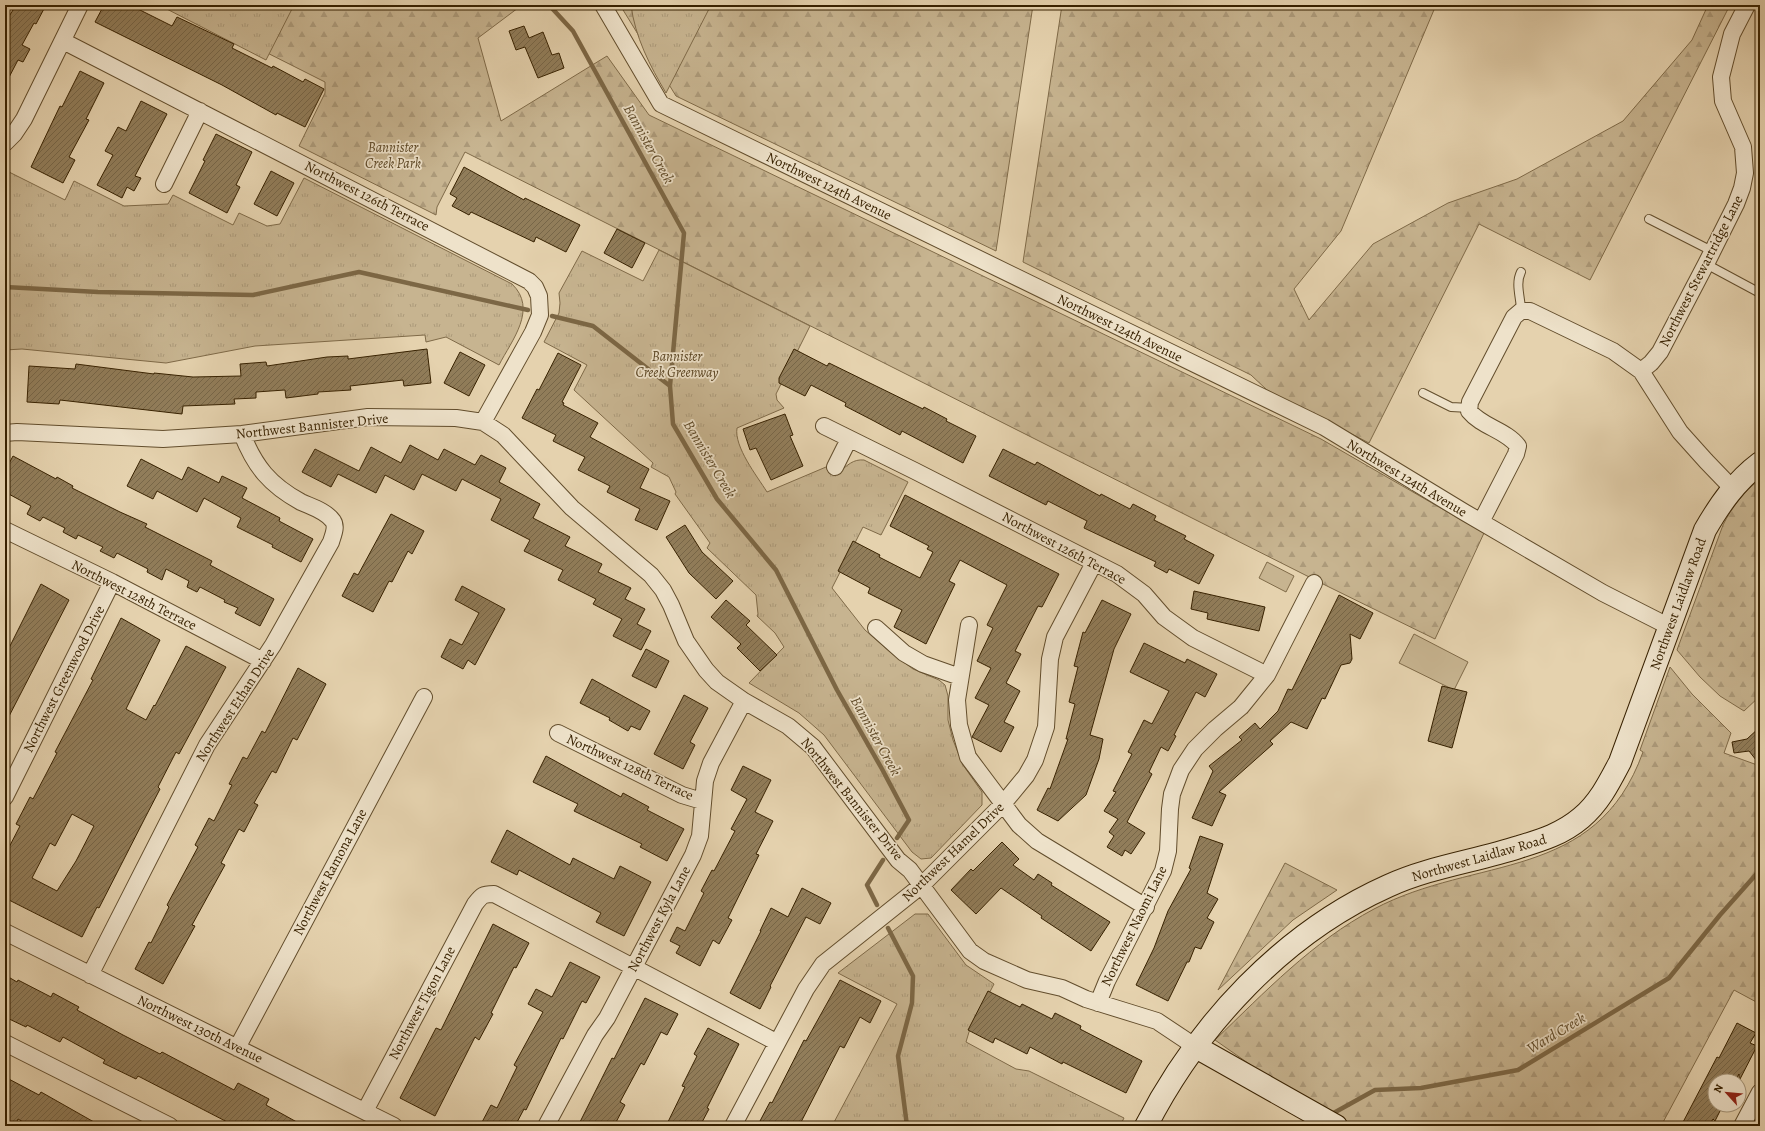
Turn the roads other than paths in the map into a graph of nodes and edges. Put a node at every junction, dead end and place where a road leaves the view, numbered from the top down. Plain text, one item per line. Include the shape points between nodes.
1 (80, 5) edge
2 (603, 5) edge
3 (1747, 5) edge
4 (63, 41) junction
5 (200, 111) junction
6 (5, 143) edge
7 (164, 184) dead end
8 (1649, 219) dead end
9 (1709, 257) junction
10 (1520, 272) dead end
11 (1760, 293) edge
12 (1521, 311) junction
13 (1640, 371) junction
14 (1423, 393) dead end
15 (1470, 408) junction
16 (483, 422) junction
17 (824, 426) dead end
18 (5, 433) edge
19 (242, 434) junction
20 (849, 439) junction
21 (1760, 463) edge
22 (835, 467) dead end
23 (1732, 488) junction
24 (1480, 522) junction
25 (5, 530) edge
26 (1094, 563) junction
27 (112, 582) junction
28 (1314, 583) dead end
29 (969, 625) dead end
30 (1670, 627) junction
31 (876, 628) dead end
32 (263, 661) junction
33 (1267, 675) junction
34 (960, 677) junction
35 (424, 697) dead end
36 (744, 701) junction
37 (558, 733) dead end
38 (5, 798) edge
39 (702, 801) junction
40 (1002, 805) junction
41 (922, 885) junction
42 (1146, 907) junction
43 (5, 932) edge
44 (634, 967) junction
45 (90, 975) junction
46 (1098, 1003) junction
47 (776, 1042) junction
48 (5, 1043) edge
49 (1196, 1047) junction
50 (237, 1048) junction
51 (1760, 1092) edge
52 (370, 1118) edge
53 (170, 1126) edge
54 (394, 1126) edge
55 (546, 1126) edge
56 (733, 1126) edge
57 (1146, 1126) edge
58 (1336, 1126) edge
59 (1742, 1126) edge

1 - 4 street
2 - 24 street, Northwest 124th Avenue via 661,104 1324,427
3 - 9 street, Northwest Stewartridge Lane via 1732,34 1721,77 1723,101 1743,147 1745,173 1736,204
4 - 5 street, Northwest 126th Terrace
4 - 6 street via 24,119
5 - 7 street
5 - 16 street, Northwest 126th Terrace via 519,274 532,284 539,296 540,315
8 - 9 lane
9 - 11 lane
9 - 13 street, Northwest Stewartridge Lane via 1660,352
10 - 12 lane via 1518,279
12 - 13 street via 1530,311 1613,351
12 - 15 street via 1514,317 1470,402
13 - 23 street via 1680,432
14 - 15 lane via 1451,407
15 - 24 street via 1474,417 1512,438 1518,446
16 - 19 street, Northwest Bannister Drive via 456,418 368,417
16 - 36 street, Northwest Bannister Drive via 503,435 572,508 651,575 671,605 686,641 696,657 717,682
17 - 20 street, Northwest 126th Terrace
18 - 19 street, Northwest Bannister Drive via 163,439
19 - 32 street, Northwest Ethan Drive via 250,455 262,472 283,492 324,513 334,522 335,530 331,542
20 - 22 street
20 - 26 street, Northwest 126th Terrace
21 - 23 street, Northwest Laidlaw Road
23 - 30 street, Northwest Laidlaw Road via 1705,530
24 - 30 street, Northwest 124th Avenue via 1603,593
25 - 27 street, Northwest 128th Terrace
26 - 33 street, Northwest 126th Terrace via 1130,582 1164,617 1193,638
26 - 40 street, Northwest Hamel Drive via 1055,637 1050,659 1046,727 1036,760
27 - 32 street, Northwest 128th Terrace
27 - 38 street, Northwest Greenwood Drive
28 - 33 street, Northwest Naomi Lane
29 - 34 street
30 - 49 street, Northwest Laidlaw Road via 1620,762 1602,795 1581,818 1562,832 1550,837 1417,875 1355,902 1314,928 1270,965 1237,997
31 - 34 street via 904,653 923,664
32 - 45 street, Northwest Ethan Drive via 207,745
33 - 42 street, Northwest Naomi Lane via 1242,707 1215,728 1195,749 1181,770 1172,794 1168,851 1163,871
34 - 40 street via 956,700 959,725 968,757
35 - 50 street, Northwest Ramona Lane
36 - 39 street, Northwest Kyla Lane via 711,763 704,781
36 - 41 street, Northwest Bannister Drive via 788,726 813,747 898,860
37 - 39 street, Northwest 128th Terrace via 682,795
39 - 44 street, Northwest Kyla Lane via 700,836 693,855
40 - 41 street, Northwest Hamel Drive
40 - 42 street via 1036,841
41 - 46 street, Northwest Bannister Drive via 970,950 984,961 1026,980 1062,988
41 - 47 street, Northwest Hamel Drive via 823,964
42 - 46 street, Northwest Naomi Lane
43 - 45 street, Northwest 130th Avenue
44 - 47 street
44 - 52 street, Northwest Tigon Lane via 494,894 482,896 471,911
44 - 55 street, Northwest Kyla Lane
45 - 50 street, Northwest 130th Avenue
46 - 49 street, Northwest Bannister Drive via 1157,1021
47 - 56 street, Northwest Hamel Drive
48 - 53 street
49 - 57 street, Northwest Laidlaw Road
49 - 58 street
50 - 52 street, Northwest 130th Avenue
51 - 59 street
52 - 54 street, Northwest 130th Avenue

